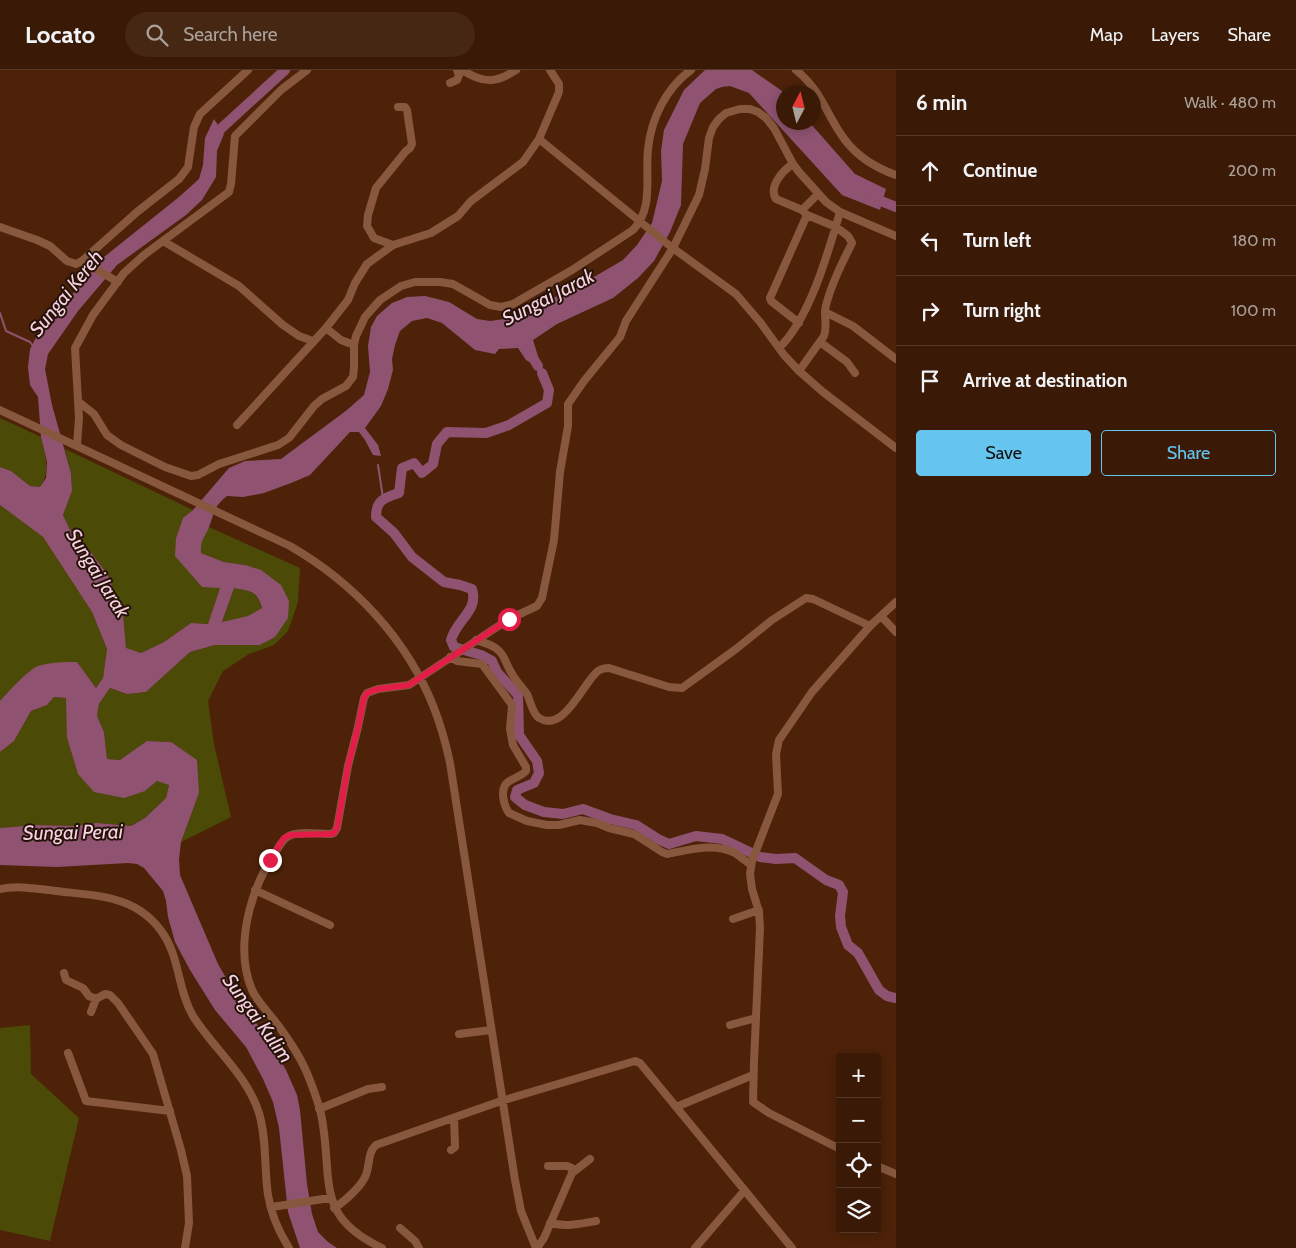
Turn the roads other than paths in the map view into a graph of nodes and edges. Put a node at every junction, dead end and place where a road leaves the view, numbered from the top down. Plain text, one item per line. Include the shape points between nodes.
1 (248, 70) edge
2 (307, 70) edge
3 (458, 70) edge
4 (462, 70) edge
5 (516, 70) edge
6 (550, 70) edge
7 (691, 70) edge
8 (796, 70) edge
9 (450, 82) dead end
10 (398, 107) dead end
11 (539, 139) junction
12 (792, 164) junction
13 (896, 175) edge
14 (818, 194) junction
15 (840, 212) junction
16 (804, 213) junction
17 (643, 225) junction
18 (0, 227) edge
19 (836, 227) junction
20 (896, 236) edge
21 (163, 241) junction
22 (393, 245) junction
23 (672, 247) junction
24 (82, 261) junction
25 (116, 281) junction
26 (825, 312) junction
27 (799, 323) junction
28 (326, 328) junction
29 (314, 341) junction
30 (820, 342) junction
31 (354, 345) junction
32 (779, 348) junction
33 (896, 359) edge
34 (799, 371) junction
35 (855, 373) dead end
36 (78, 402) junction
37 (0, 410) edge
38 (237, 425) dead end
39 (75, 445) junction
40 (896, 448) edge
41 (896, 602) edge
42 (881, 616) junction
43 (870, 626) junction
44 (896, 632) edge
45 (473, 642) junction
46 (452, 656) junction
47 (420, 678) junction
48 (752, 862) junction
49 (0, 889) edge
50 (255, 890) junction
51 (759, 910) junction
52 (733, 919) dead end
53 (330, 926) dead end
54 (64, 973) dead end
55 (96, 998) junction
56 (91, 1012) dead end
57 (756, 1018) junction
58 (730, 1025) dead end
59 (490, 1030) junction
60 (459, 1034) dead end
61 (68, 1052) dead end
62 (753, 1075) junction
63 (382, 1087) dead end
64 (501, 1101) junction
65 (676, 1107) junction
66 (320, 1109) junction
67 (170, 1111) junction
68 (454, 1118) junction
69 (836, 1148) edge
70 (451, 1150) dead end
71 (590, 1159) dead end
72 (548, 1166) dead end
73 (881, 1168) edge
74 (572, 1173) junction
75 (896, 1174) edge
76 (744, 1191) junction
77 (327, 1199) junction
78 (276, 1207) junction
79 (334, 1208) junction
80 (596, 1221) dead end
81 (550, 1223) junction
82 (400, 1228) dead end
83 (185, 1248) edge
84 (288, 1248) edge
85 (382, 1248) edge
86 (419, 1248) edge
87 (537, 1248) edge
88 (695, 1248) edge
89 (792, 1248) edge

1 - 24 street via 200,114 194,127 188,168 179,180
2 - 21 street via 281,90 235,136 229,192
3 - 9 street via 457,80
4 - 5 street via 494,81
6 - 11 street via 559,84 559,92
7 - 17 street via 670,90 651,128
8 - 13 street via 823,100 845,140 861,157
10 - 22 street via 407,110 412,144 376,188 367,226 374,238
11 - 17 street
11 - 22 street via 522,162 471,201 458,216 431,233
12 - 14 street
12 - 16 street via 778,179 773,195
12 - 23 street via 766,118 750,109 726,113 713,127 699,195
14 - 15 street
14 - 16 street
15 - 19 street
15 - 20 street
16 - 19 street
16 - 27 street via 770,298
17 - 23 street
17 - 31 street via 513,304 500,307 490,304 453,284 415,282 401,286 372,308 359,329
18 - 24 street via 50,246 67,262 76,264
19 - 26 street via 852,243 837,274
19 - 27 street
21 - 25 street
21 - 29 street via 239,286 283,325
22 - 28 street via 366,264 348,300
23 - 32 street via 736,294
23 - 45 street via 620,337 568,404 554,540 542,598 537,606
24 - 25 street
25 - 36 street via 75,348
26 - 30 street via 826,330
26 - 33 street via 853,326
27 - 32 street
28 - 29 street
28 - 31 street
29 - 38 street
30 - 34 street
30 - 35 street via 847,362
31 - 36 street via 353,377 346,386 314,406 288,438 278,445 219,464 198,475 191,476 165,466 121,445 108,435 94,414
32 - 34 street
34 - 40 street
36 - 39 street via 79,433
37 - 39 street
39 - 47 street via 290,546 318,563 352,589 376,614 400,644
41 - 42 street
42 - 43 street
42 - 44 street
43 - 45 street via 814,598 806,598 682,688 602,668 566,712 547,721 534,712 500,651
43 - 48 street via 812,692 779,740 776,754 778,794
45 - 46 street
46 - 47 street
46 - 48 street via 457,661 482,664 512,705 510,729 513,745 526,771 504,786 503,798 509,814 547,825 586,820 634,834 668,854 702,848 720,849
47 - 50 street via 409,685 367,693 348,766 337,828 330,834 296,834 284,838
47 - 59 street via 435,709 450,763
48 - 51 street via 752,889
49 - 78 street via 10,887 105,896 123,901 150,918 164,934 173,952 192,1014 238,1073 258,1112 264,1136 268,1196
50 - 53 street
50 - 66 street via 247,923 246,975 253,992 285,1034 304,1067
51 - 52 street
51 - 57 street
54 - 55 street via 66,980
55 - 56 street
55 - 67 street via 110,995 153,1054
57 - 58 street
57 - 62 street
59 - 60 street
59 - 64 street
61 - 67 street via 86,1101
62 - 65 street
62 - 69 street via 754,1102
63 - 66 street via 368,1089
64 - 65 street via 635,1061
64 - 68 street
64 - 87 street via 521,1211
65 - 76 street
66 - 77 street
67 - 83 street via 187,1176 189,1223
68 - 70 street via 456,1142
68 - 79 street via 376,1145 371,1150 364,1179
71 - 74 street
72 - 74 street via 566,1166 572,1168
73 - 75 street
74 - 81 street
76 - 88 street
76 - 89 street
77 - 78 street
77 - 79 street
78 - 84 street via 278,1228
79 - 85 street via 363,1239
80 - 81 street via 560,1226
81 - 87 street
82 - 86 street

